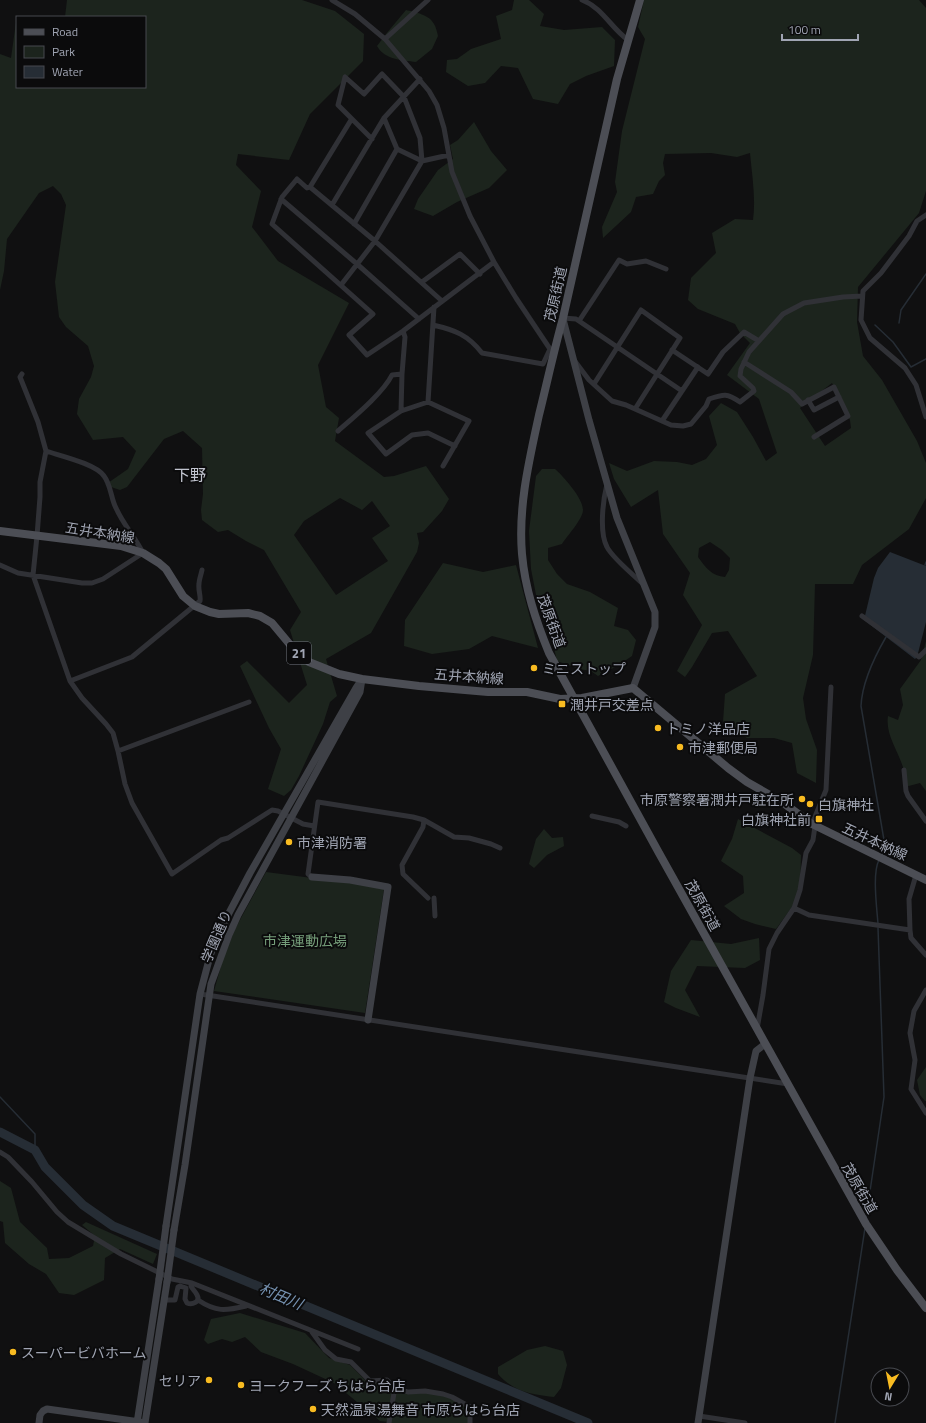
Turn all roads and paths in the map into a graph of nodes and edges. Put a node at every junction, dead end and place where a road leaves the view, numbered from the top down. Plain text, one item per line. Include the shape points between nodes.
1 (332, 0) edge
2 (428, 0) edge
3 (582, 0) edge
4 (640, 0) edge
5 (385, 39) junction
6 (628, 40) junction
7 (420, 79) junction
8 (404, 97) junction
9 (384, 118) junction
10 (352, 120) junction
11 (372, 139) junction
12 (398, 149) junction
13 (449, 155) junction
14 (422, 161) junction
15 (310, 187) junction
16 (281, 199) junction
17 (332, 205) junction
18 (926, 215) edge
19 (354, 224) junction
20 (375, 241) junction
21 (494, 262) junction
22 (357, 264) junction
23 (666, 269) dead end
24 (480, 274) junction
25 (422, 282) junction
26 (342, 284) junction
27 (862, 296) junction
28 (442, 301) junction
29 (434, 307) junction
30 (563, 318) junction
31 (419, 319) junction
32 (579, 321) junction
33 (433, 325) junction
34 (403, 331) junction
35 (759, 341) junction
36 (617, 347) junction
37 (552, 349) junction
38 (672, 350) junction
39 (572, 358) junction
40 (744, 362) junction
41 (698, 367) junction
42 (22, 374) dead end
43 (402, 374) junction
44 (657, 374) junction
45 (594, 384) junction
46 (682, 391) junction
47 (839, 397) junction
48 (808, 400) junction
49 (428, 402) junction
50 (635, 409) junction
51 (401, 411) junction
52 (926, 417) edge
53 (662, 421) junction
54 (338, 431) dead end
55 (814, 437) dead end
56 (455, 446) junction
57 (46, 451) junction
58 (443, 466) dead end
59 (607, 482) junction
60 (0, 531) edge
61 (37, 536) junction
62 (143, 552) junction
63 (0, 565) edge
64 (202, 570) dead end
65 (32, 575) junction
66 (645, 585) junction
67 (195, 606) junction
68 (862, 616) dead end
69 (926, 650) edge
70 (362, 679) junction
71 (70, 681) junction
72 (831, 687) dead end
73 (633, 688) junction
74 (574, 698) junction
75 (249, 702) dead end
76 (118, 751) junction
77 (904, 770) dead end
78 (283, 814) junction
79 (592, 816) dead end
80 (291, 819) junction
81 (424, 820) junction
82 (926, 821) edge
83 (813, 825) junction
84 (314, 826) junction
85 (626, 826) dead end
86 (500, 848) dead end
87 (263, 850) junction
88 (271, 854) junction
89 (916, 874) junction
90 (312, 877) joint
91 (926, 880) edge
92 (794, 908) junction
93 (435, 916) dead end
94 (910, 930) junction
95 (926, 955) edge
96 (926, 990) edge
97 (200, 994) junction
98 (209, 995) junction
99 (368, 1020) junction
100 (757, 1029) junction
101 (765, 1044) junction
102 (750, 1078) junction
103 (788, 1084) junction
104 (926, 1113) edge
105 (0, 1152) edge
106 (192, 1283) junction
107 (164, 1300) junction
108 (198, 1300) junction
109 (247, 1306) junction
110 (926, 1308) edge
111 (311, 1331) junction
112 (358, 1350) dead end
113 (395, 1387) junction
114 (698, 1420) edge
115 (137, 1422) edge
116 (39, 1423) edge
117 (146, 1423) edge
118 (390, 1423) edge
119 (470, 1423) edge
120 (745, 1423) edge

1 - 5 street
2 - 5 street
3 - 6 street via 598,9 620,35
4 - 6 main road, 茂原街道
5 - 7 street
6 - 30 main road, 茂原街道 via 616,79
7 - 8 street
7 - 13 street via 437,105
8 - 9 street
8 - 10 street via 382,74 364,94 346,77 338,105
8 - 14 street via 420,138
9 - 11 street
9 - 12 street
10 - 11 street
10 - 15 street
11 - 17 street
12 - 14 street
12 - 19 street
13 - 14 street
13 - 21 street via 458,189
14 - 20 street
15 - 16 street via 307,188 296,179
15 - 17 street
16 - 22 street
16 - 26 street via 272,224
17 - 19 street
18 - 27 street via 917,221 909,236 881,273 863,291
19 - 20 street
20 - 22 street
20 - 25 street
21 - 24 street
21 - 37 street
22 - 26 street
22 - 31 street
23 - 32 street via 646,262 627,264 618,260
24 - 25 street via 460,254
24 - 28 street
25 - 28 street
26 - 34 street via 373,314 349,335 367,355
27 - 35 street via 804,303 783,314
27 - 52 street via 861,320 870,338 905,368 916,385
28 - 29 street
29 - 31 street
29 - 33 street
30 - 32 street
30 - 37 main road, 茂原街道
30 - 39 street
31 - 34 street
32 - 36 street
33 - 37 street via 463,335 482,353 543,364
33 - 49 street
34 - 43 street via 405,336
35 - 40 street
35 - 41 street via 744,332 723,352 708,374
36 - 38 street via 641,310 680,338
36 - 44 street
36 - 45 street
37 - 74 main road, 茂原街道 via 525,485 522,555 536,621 549,653
38 - 41 street
38 - 44 street
39 - 45 street
39 - 59 street
40 - 48 street via 791,392 802,404
40 - 53 street via 740,376 753,388 750,396 740,402 730,395 710,399 691,424 671,425
41 - 46 street
42 - 57 street via 20,377 38,422
43 - 51 street
43 - 54 street via 392,376 381,391
44 - 46 street
44 - 50 street
45 - 50 street via 612,401
46 - 53 street
47 - 48 street via 814,410
47 - 48 street via 834,387
47 - 55 street via 848,416
49 - 51 street
49 - 56 street via 469,421
50 - 53 street
51 - 56 street via 368,433 386,454 412,435 428,433
56 - 58 street
57 - 61 street via 40,482
57 - 62 street via 80,460 105,477 116,508
59 - 66 street via 617,518
59 - 66 street via 603,499 603,534 607,547 630,573
60 - 61 main road, 五井本納線 / 21
61 - 62 main road, 五井本納線 / 21 via 121,546
61 - 65 street
62 - 65 street via 103,579 92,583
62 - 67 main road, 五井本納線 / 21 via 166,569 183,596
63 - 65 street
64 - 67 street via 199,584 201,598
65 - 71 street
66 - 73 street via 656,620
67 - 70 main road, 五井本納線 / 21 via 219,614 248,613 260,616 272,623 292,647 310,662 331,672
67 - 71 street via 132,657
68 - 69 street via 919,658
70 - 74 main road, 五井本納線 / 21 via 488,692 523,692 560,699
70 - 78 street
70 - 80 street, 学園通り via 360,692
71 - 76 street via 106,724
72 - 83 street via 826,790
73 - 74 main road, 五井本納線 / 21
73 - 83 main road, 五井本納線 via 728,768
74 - 100 main road, 茂原街道
75 - 76 street
76 - 78 street via 132,803 172,874 221,840 272,810
77 - 82 street via 908,796
78 - 80 street
78 - 87 street
79 - 85 street
80 - 84 street
80 - 88 street, 学園通り
81 - 84 street via 318,802
81 - 86 street via 454,837 469,838
81 - 93 street via 423,827 402,865 403,874 431,898
83 - 89 main road, 五井本納線
83 - 92 street via 813,840 806,853 800,890
84 - 90 street via 308,874
87 - 88 street
87 - 97 street via 219,932
88 - 98 street, 学園通り via 228,935
89 - 91 main road, 五井本納線
89 - 94 street via 909,899
90 - 99 street via 388,887
92 - 94 street via 809,915
92 - 100 street via 769,949
94 - 95 street via 911,938
96 - 104 street via 914,1011 910,1033 915,1060 911,1089
97 - 98 street
97 - 115 street, bridge
98 - 99 street
98 - 107 street, 学園通り, bridge
99 - 102 street
100 - 101 main road, 茂原街道
101 - 102 street via 756,1051
101 - 103 main road, 茂原街道
102 - 103 street
102 - 114 street
103 - 110 main road, 茂原街道 via 866,1224
105 - 106 street via 8,1157 56,1212 68,1222 121,1254 172,1278
106 - 108 street
106 - 109 street
107 - 108 street via 174,1300 180,1286 186,1288 186,1303 195,1303
107 - 117 street
108 - 109 street via 210,1308 225,1310
109 - 111 street
111 - 112 street
111 - 113 street via 324,1350 336,1359 351,1362 370,1380 387,1380
113 - 118 street
113 - 119 street via 408,1392 425,1391 452,1397 470,1407
114 - 120 street
115 - 116 street via 47,1409 40,1415
115 - 117 street

